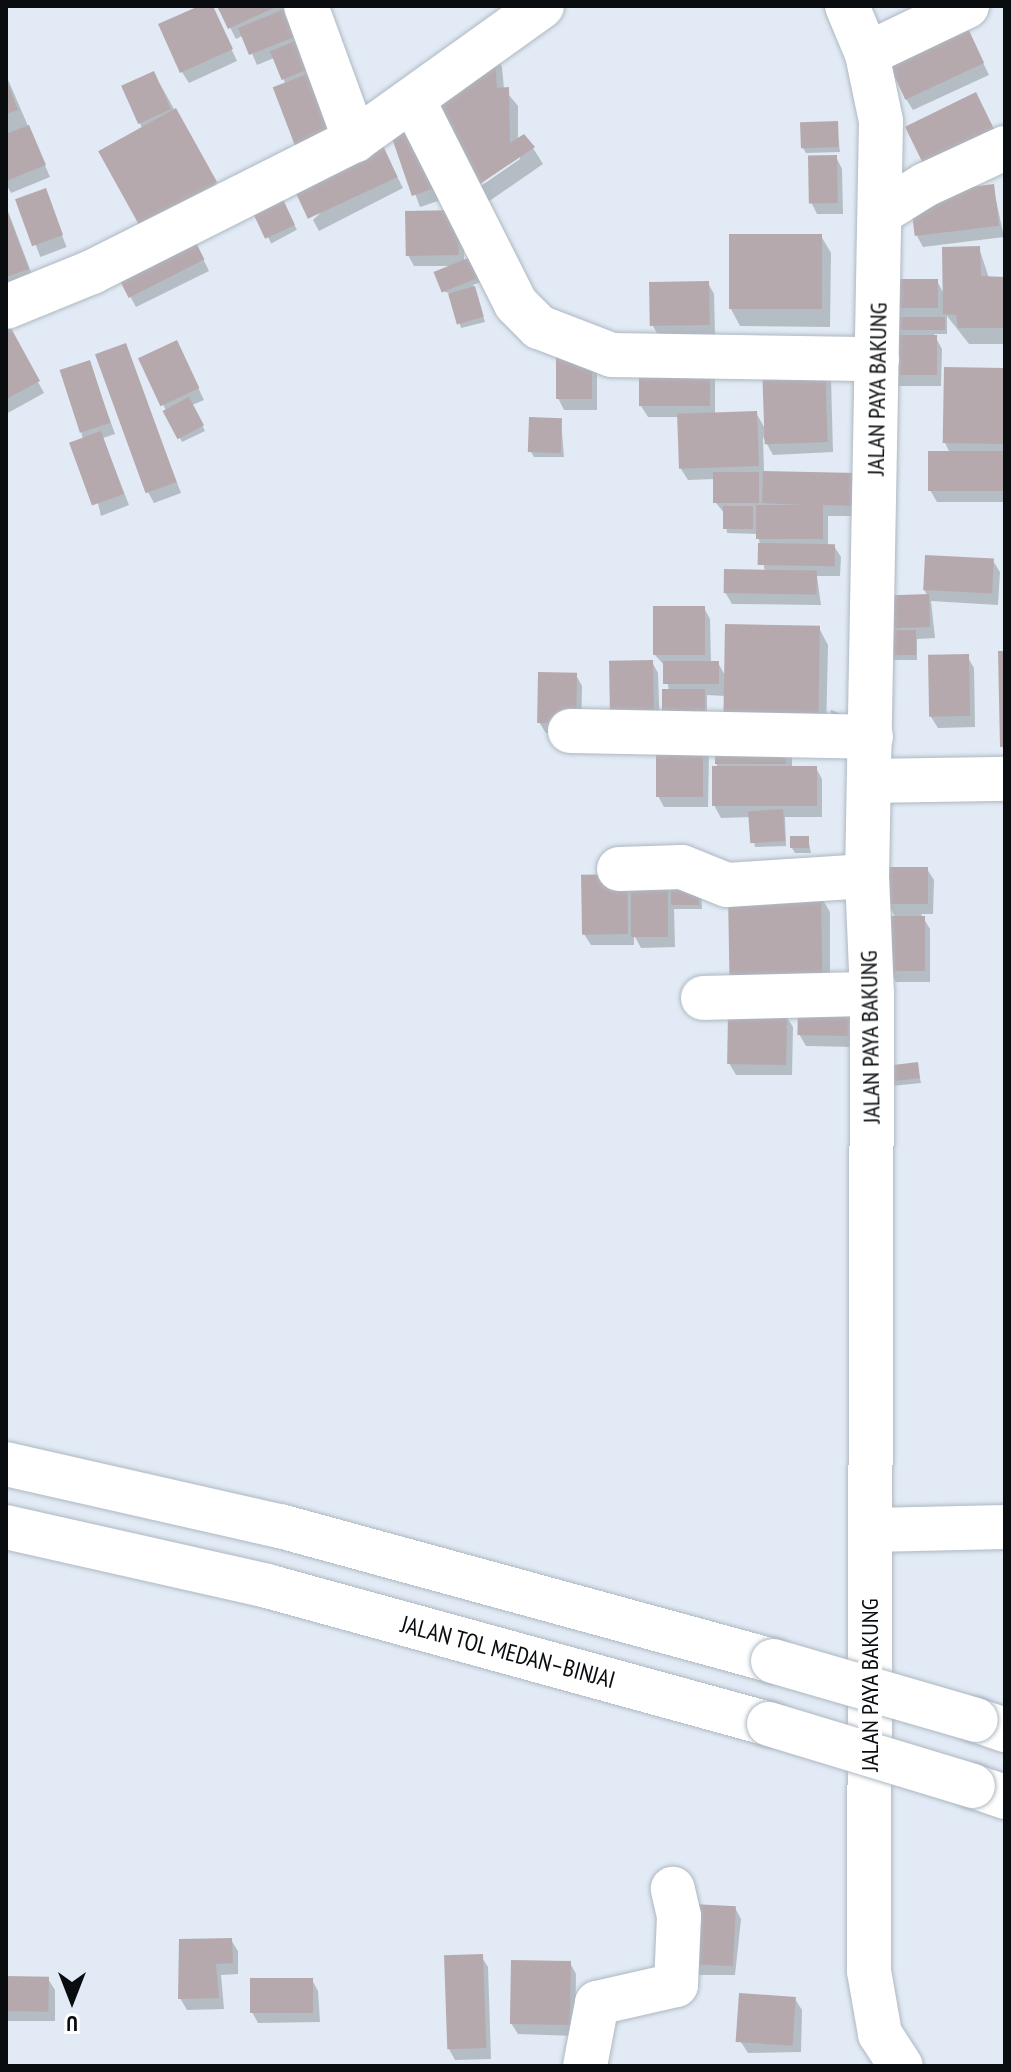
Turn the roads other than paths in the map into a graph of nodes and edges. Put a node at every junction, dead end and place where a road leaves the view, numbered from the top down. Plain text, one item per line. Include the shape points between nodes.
1 (306, 6) edge
2 (542, 6) edge
3 (847, 6) edge
4 (967, 6) edge
5 (867, 54) junction
6 (414, 102) junction
7 (355, 140) junction
8 (1005, 148) edge
9 (880, 213) junction
10 (6, 307) edge
11 (877, 359) junction
12 (570, 731) dead end
13 (871, 737) junction
14 (1005, 779) edge
15 (871, 781) junction
16 (619, 869) dead end
17 (867, 876) junction
18 (872, 994) junction
19 (703, 998) dead end
20 (6, 1464) edge
21 (6, 1527) edge
22 (1005, 1527) edge
23 (871, 1530) junction
24 (991, 1725) edge
25 (989, 1792) edge
26 (673, 1889) dead end
27 (585, 2066) edge
28 (901, 2066) edge

1 - 7 main road
2 - 6 main road
3 - 5 main road, JALAN PAYA BAKUNG
4 - 5 main road
5 - 9 main road, JALAN PAYA BAKUNG via 881,121
6 - 7 main road
6 - 11 main road via 516,304 539,327 612,355
7 - 10 main road via 92,272
8 - 9 main road via 925,185
9 - 11 main road, JALAN PAYA BAKUNG
11 - 13 main road, JALAN PAYA BAKUNG
12 - 13 main road
13 - 15 main road, JALAN PAYA BAKUNG
14 - 15 main road
15 - 17 main road, JALAN PAYA BAKUNG
16 - 17 main road via 682,867 727,885
17 - 18 main road, JALAN PAYA BAKUNG
18 - 19 main road
18 - 23 main road, JALAN PAYA BAKUNG
20 - 24 main road, bridge via 280,1526
21 - 25 main road, JALAN TOL MEDAN–BINJAI, bridge via 267,1586 769,1724
22 - 23 main road
23 - 28 main road, JALAN PAYA BAKUNG via 869,1971 880,2034
26 - 27 main road via 679,1916 676,1985 597,2003

